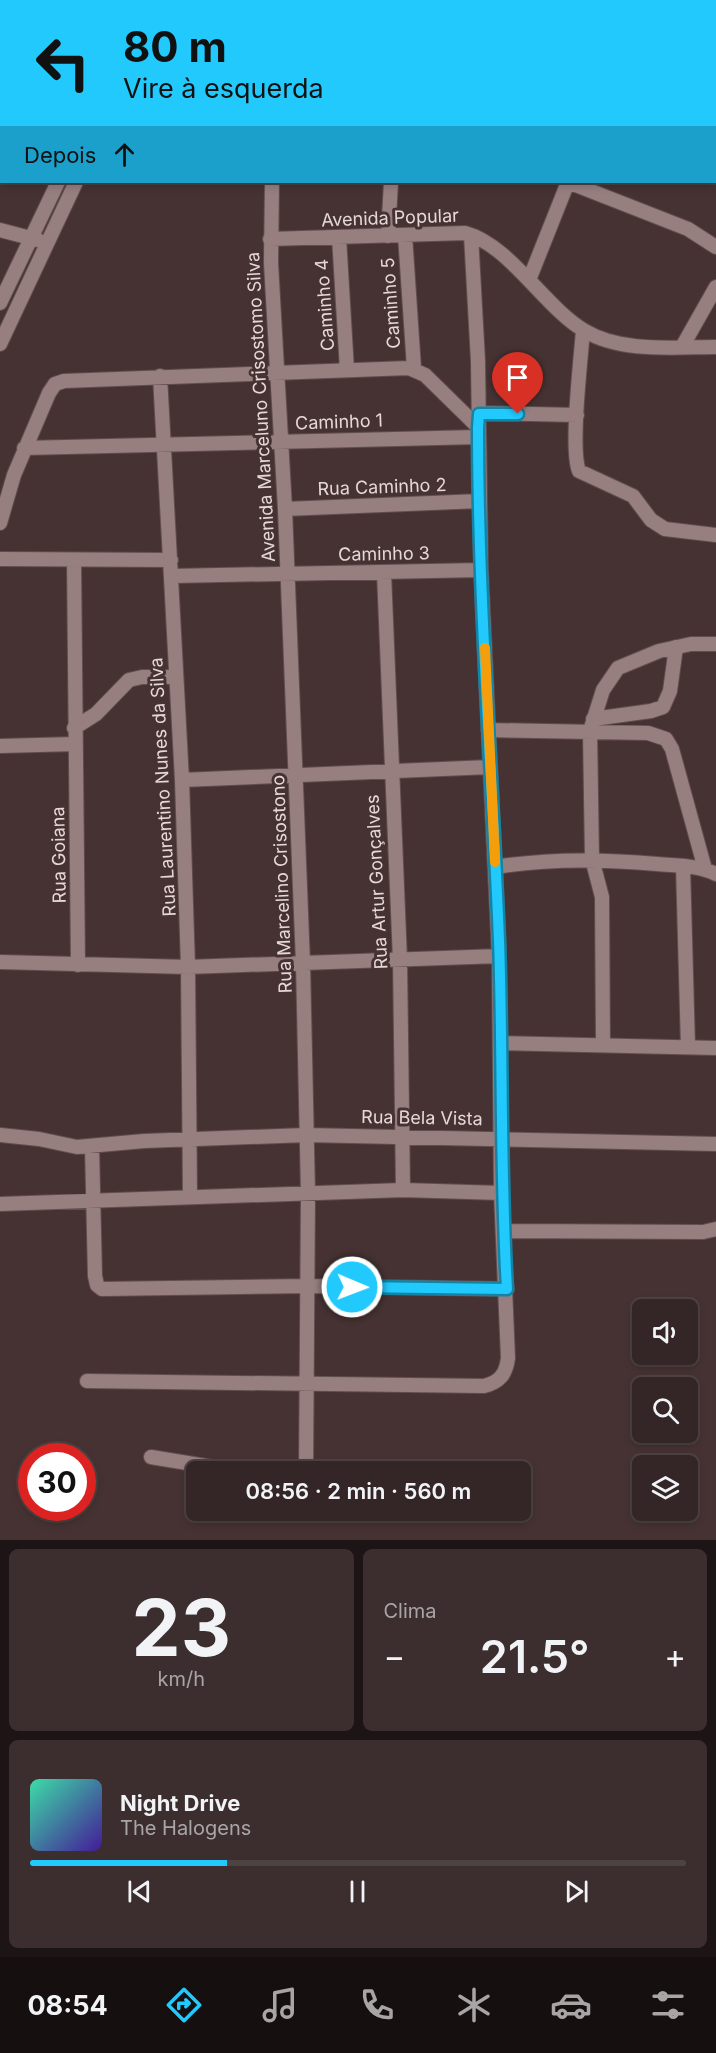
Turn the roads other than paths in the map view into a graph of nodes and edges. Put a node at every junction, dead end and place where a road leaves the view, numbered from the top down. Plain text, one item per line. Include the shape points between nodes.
1 (58, 183) edge
2 (76, 183) edge
3 (272, 183) edge
4 (391, 183) edge
5 (568, 183) edge
6 (571, 183) edge
7 (0, 230) edge
8 (405, 235) junction
9 (471, 235) junction
10 (388, 236) junction
11 (32, 237) junction
12 (339, 237) junction
13 (270, 240) junction
14 (48, 244) junction
15 (716, 248) edge
16 (529, 280) junction
17 (716, 287) edge
18 (0, 303) edge
19 (583, 330) junction
20 (0, 344) edge
21 (682, 347) junction
22 (716, 347) edge
23 (414, 368) junction
24 (347, 370) junction
25 (277, 373) junction
26 (160, 376) junction
27 (577, 415) junction
28 (478, 426) junction
29 (280, 441) junction
30 (165, 445) junction
31 (24, 448) junction
32 (480, 501) junction
33 (285, 509) junction
34 (0, 524) edge
35 (716, 535) edge
36 (0, 559) edge
37 (75, 560) junction
38 (171, 560) junction
39 (481, 570) junction
40 (288, 573) junction
41 (384, 573) junction
42 (171, 576) junction
43 (716, 644) edge
44 (676, 647) junction
45 (175, 677) junction
46 (592, 725) junction
47 (74, 728) junction
48 (488, 730) junction
49 (75, 744) junction
50 (0, 746) edge
51 (490, 767) junction
52 (390, 771) junction
53 (297, 774) junction
54 (182, 780) junction
55 (592, 859) junction
56 (683, 866) junction
57 (496, 867) junction
58 (710, 871) edge
59 (499, 956) junction
60 (400, 960) junction
61 (0, 962) edge
62 (303, 963) junction
63 (78, 965) junction
64 (188, 967) junction
65 (502, 1043) junction
66 (603, 1044) junction
67 (688, 1047) junction
68 (716, 1048) edge
69 (306, 1135) junction
70 (403, 1135) junction
71 (0, 1136) edge
72 (501, 1137) junction
73 (189, 1139) junction
74 (716, 1144) edge
75 (92, 1147) junction
76 (403, 1190) junction
77 (501, 1193) junction
78 (308, 1194) junction
79 (190, 1197) junction
80 (94, 1199) junction
81 (0, 1204) edge
82 (716, 1229) edge
83 (504, 1231) junction
84 (308, 1286) junction
85 (507, 1289) junction
86 (87, 1380) dead end
87 (309, 1384) junction
88 (152, 1457) dead end
89 (306, 1461) edge
90 (186, 1463) edge

1 - 11 street
2 - 14 street
3 - 13 street, Avenida Marceluno Crisostomo Silva
4 - 10 street
5 - 16 street
6 - 15 street via 688,229
7 - 11 street
8 - 9 street, Avenida Popular
8 - 10 street, Avenida Popular
8 - 23 street, Caminho 5
9 - 16 street, Avenida Popular via 488,244
9 - 28 street
10 - 12 street, Avenida Popular
11 - 14 street
11 - 18 street
12 - 13 street, Avenida Popular
12 - 24 street, Caminho 4
13 - 25 street, Avenida Marceluno Crisostomo Silva
14 - 20 street
16 - 19 street, Avenida Popular
17 - 21 street
19 - 21 street via 625,344
19 - 27 street
21 - 22 street
23 - 24 street
23 - 28 street
24 - 25 street
25 - 26 street
25 - 29 street, Avenida Marceluno Crisostomo Silva
26 - 30 street, Rua Laurentino Nunes da Silva
26 - 31 street via 59,382 49,393
27 - 28 street, Caminho 1
27 - 35 street via 576,460 583,474 633,496 657,525 676,532
28 - 29 street, Caminho 1
28 - 32 street
29 - 30 street, Caminho 1
29 - 33 street, Avenida Marceluno Crisostomo Silva
30 - 31 street, Caminho 1
30 - 38 street, Rua Laurentino Nunes da Silva
31 - 34 street
32 - 33 street, Rua Caminho 2
32 - 39 street
33 - 40 street, Avenida Marceluno Crisostomo Silva
36 - 37 street
37 - 38 street
37 - 47 street, Rua Goiana
38 - 42 street, Rua Laurentino Nunes da Silva
39 - 41 street, Caminho 3
39 - 48 street
40 - 41 street, Caminho 3
40 - 42 street, Caminho 3
40 - 53 street, Rua Marcelino Crisostono
41 - 52 street, Rua Artur Gonçalves
42 - 45 street, Rua Laurentino Nunes da Silva
43 - 44 street
44 - 46 street via 618,668 603,690
44 - 46 street via 668,699 663,706
45 - 47 street via 129,680 96,714
45 - 54 street, Rua Laurentino Nunes da Silva
46 - 48 street
46 - 55 street
46 - 58 street via 648,733 669,743
47 - 49 street, Rua Goiana
48 - 51 street
49 - 50 street
49 - 63 street, Rua Goiana
51 - 52 street
51 - 57 street
52 - 53 street
52 - 60 street, Rua Artur Gonçalves
53 - 54 street
53 - 62 street, Rua Marcelino Crisostono
54 - 64 street, Rua Laurentino Nunes da Silva
55 - 56 street
55 - 57 street via 534,860
55 - 66 street via 602,897
56 - 58 street
56 - 67 street
57 - 59 street
59 - 60 street
59 - 65 street
60 - 62 street
60 - 70 street, Rua Artur Gonçalves
61 - 63 street
62 - 64 street
62 - 69 street, Rua Marcelino Crisostono
63 - 64 street
64 - 73 street, Rua Laurentino Nunes da Silva
65 - 66 street
65 - 72 street
66 - 67 street
67 - 68 street
69 - 70 street, Rua Bela Vista
69 - 73 street, Rua Bela Vista
69 - 78 street, Rua Marcelino Crisostono
70 - 72 street, Rua Bela Vista
70 - 76 street, Rua Artur Gonçalves
71 - 75 street, Rua Bela Vista
72 - 74 street, Rua Bela Vista
72 - 77 street
73 - 75 street, Rua Bela Vista
73 - 79 street, Rua Laurentino Nunes da Silva
75 - 80 street
76 - 77 street
76 - 78 street
77 - 83 street
78 - 79 street
78 - 84 street
79 - 80 street
80 - 81 street
80 - 84 street via 94,1276 97,1285 106,1290
82 - 83 street
83 - 85 street
84 - 85 street
84 - 87 street
85 - 87 street via 507,1366 503,1376 492,1384
86 - 87 street
87 - 89 street
88 - 90 street

